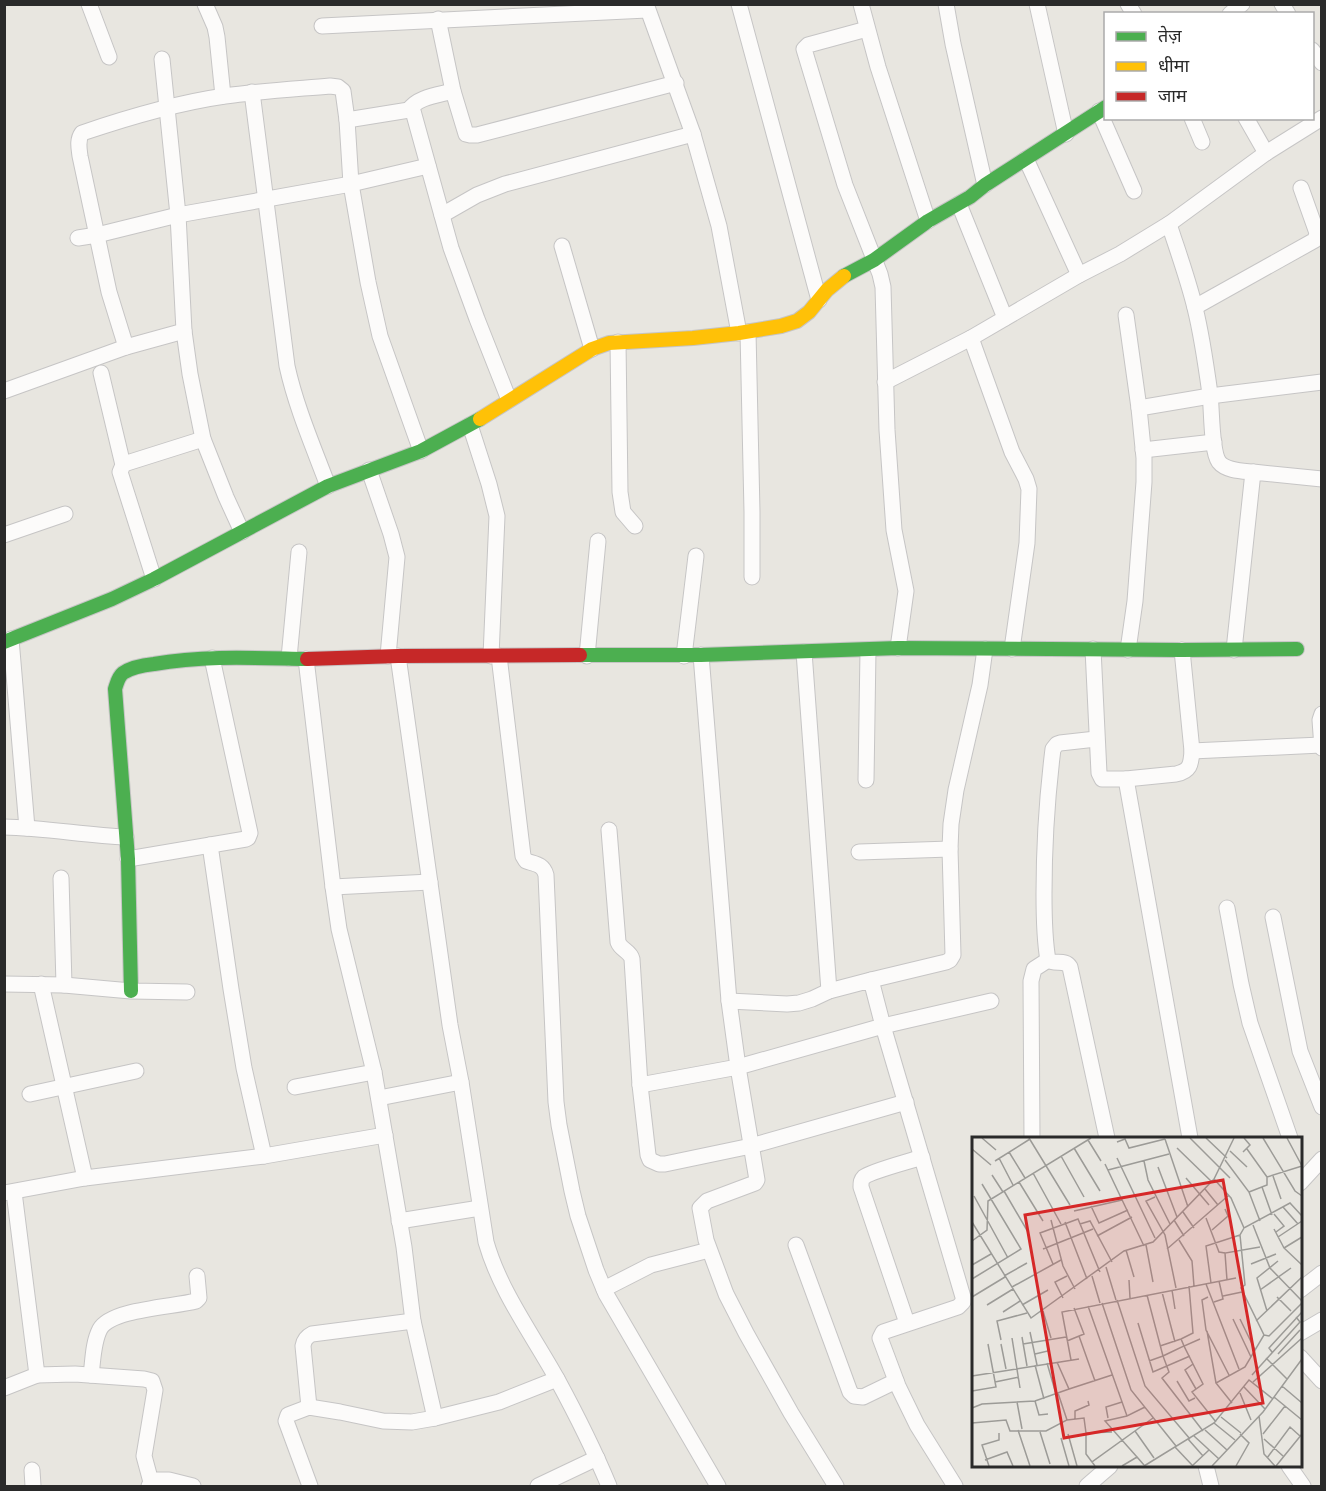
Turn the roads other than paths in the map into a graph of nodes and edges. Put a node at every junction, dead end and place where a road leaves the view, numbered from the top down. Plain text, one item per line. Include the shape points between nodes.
1 (88, 4) edge
2 (206, 4) edge
3 (739, 4) edge
4 (861, 4) edge
5 (946, 4) edge
6 (1037, 4) edge
7 (647, 7) edge
8 (438, 19) junction
9 (322, 26) dead end
10 (867, 29) junction
11 (109, 57) dead end
12 (162, 59) dead end
13 (676, 83) junction
14 (453, 91) junction
15 (252, 92) junction
16 (223, 96) junction
17 (167, 107) junction
18 (1102, 109) edge
19 (409, 110) junction
20 (1322, 118) edge
21 (347, 120) junction
22 (1106, 120) edge
23 (1193, 120) edge
24 (1247, 120) edge
25 (693, 134) junction
26 (1066, 134) junction
27 (1202, 142) dead end
28 (1266, 153) junction
29 (1026, 159) junction
30 (428, 166) junction
31 (351, 184) junction
32 (985, 185) junction
33 (1300, 188) dead end
34 (1134, 191) dead end
35 (266, 199) junction
36 (958, 204) junction
37 (442, 214) junction
38 (178, 215) junction
39 (928, 221) junction
40 (1169, 224) junction
41 (97, 235) junction
42 (78, 238) dead end
43 (562, 246) dead end
44 (874, 260) junction
45 (1079, 275) junction
46 (819, 300) junction
47 (1195, 307) junction
48 (1126, 315) dead end
49 (1005, 318) junction
50 (184, 331) junction
51 (743, 332) junction
52 (972, 338) junction
53 (618, 342) junction
54 (126, 347) junction
55 (592, 349) junction
56 (101, 373) dead end
57 (885, 382) junction
58 (1322, 382) edge
59 (4, 391) edge
60 (1210, 396) junction
61 (509, 400) junction
62 (1139, 408) junction
63 (470, 426) junction
64 (203, 439) junction
65 (1214, 442) junction
66 (1143, 450) junction
67 (421, 451) junction
68 (123, 465) junction
69 (369, 470) junction
70 (1253, 472) junction
71 (1322, 479) edge
72 (328, 486) junction
73 (65, 514) dead end
74 (635, 526) dead end
75 (242, 532) junction
76 (4, 535) edge
77 (598, 541) dead end
78 (299, 552) dead end
79 (696, 556) dead end
80 (752, 577) dead end
81 (154, 579) junction
82 (8, 640) edge
83 (898, 648) junction
84 (985, 649) junction
85 (1012, 649) junction
86 (868, 650) junction
87 (1093, 650) junction
88 (1128, 650) junction
89 (1182, 650) junction
90 (1234, 650) junction
91 (1297, 650) dead end
92 (804, 652) junction
93 (393, 656) junction
94 (495, 656) junction
95 (587, 656) junction
96 (684, 656) junction
97 (701, 656) junction
98 (212, 658) junction
99 (289, 658) junction
100 (306, 659) junction
101 (1322, 714) edge
102 (1096, 738) junction
103 (1321, 746) edge
104 (1192, 751) junction
105 (1126, 779) junction
106 (866, 780) dead end
107 (4, 828) edge
108 (27, 828) junction
109 (609, 830) dead end
110 (126, 837) junction
111 (210, 845) junction
112 (950, 849) junction
113 (860, 852) dead end
114 (128, 859) junction
115 (61, 878) dead end
116 (430, 882) junction
117 (333, 887) junction
118 (1227, 908) dead end
119 (1273, 918) dead end
120 (1048, 960) junction
121 (871, 980) junction
122 (4, 984) edge
123 (40, 984) junction
124 (64, 985) junction
125 (131, 991) junction
126 (829, 991) junction
127 (187, 992) dead end
128 (729, 1001) junction
129 (991, 1001) dead end
130 (883, 1026) junction
131 (738, 1067) junction
132 (136, 1071) dead end
133 (374, 1072) junction
134 (461, 1082) junction
135 (640, 1085) junction
136 (64, 1087) junction
137 (295, 1087) dead end
138 (30, 1094) dead end
139 (379, 1098) junction
140 (906, 1102) junction
141 (1322, 1107) edge
142 (385, 1135) junction
143 (1032, 1137) edge
144 (1107, 1137) edge
145 (1190, 1137) edge
146 (1290, 1137) edge
147 (752, 1146) junction
148 (264, 1156) junction
149 (922, 1157) junction
150 (1322, 1159) edge
151 (1302, 1176) edge
152 (85, 1178) junction
153 (9, 1192) edge
154 (480, 1208) junction
155 (399, 1221) junction
156 (796, 1245) dead end
157 (709, 1250) junction
158 (1322, 1274) edge
159 (196, 1276) dead end
160 (604, 1289) junction
161 (1302, 1289) edge
162 (1322, 1320) edge
163 (413, 1321) junction
164 (907, 1323) junction
165 (1302, 1332) edge
166 (1302, 1359) edge
167 (92, 1375) junction
168 (37, 1376) junction
169 (557, 1379) junction
170 (896, 1381) junction
171 (1322, 1382) edge
172 (4, 1388) edge
173 (309, 1407) junction
174 (435, 1418) junction
175 (597, 1458) junction
176 (1109, 1467) edge
177 (1206, 1467) edge
178 (1290, 1467) edge
179 (32, 1470) dead end
180 (150, 1484) edge
181 (33, 1486) edge
182 (193, 1486) edge
183 (310, 1486) edge
184 (538, 1486) edge
185 (609, 1486) edge
186 (717, 1486) edge
187 (836, 1486) edge
188 (955, 1486) edge
189 (1087, 1486) edge
190 (1211, 1486) edge
191 (1303, 1486) edge

1 - 11 street
2 - 16 street via 217,37
3 - 46 street
4 - 10 street
5 - 32 street
6 - 26 street
7 - 8 street
7 - 13 street
8 - 9 street
8 - 14 street
10 - 39 street
10 - 44 street via 804,49
12 - 17 street
13 - 14 street via 477,135 466,134
13 - 25 street
14 - 19 street via 417,101
15 - 16 street
15 - 21 street via 338,87 343,91
15 - 35 street
16 - 17 street
17 - 38 street
17 - 41 street via 82,133 80,156
18 - 26 street
19 - 21 street
19 - 30 street via 415,115
20 - 28 street
21 - 31 street
22 - 34 street
23 - 27 street
24 - 28 street
25 - 37 street via 505,184
25 - 51 street
26 - 29 street
28 - 40 street
29 - 32 street
29 - 45 street
30 - 31 street
30 - 37 street
31 - 35 street
31 - 67 street via 380,336
32 - 36 street
33 - 47 street via 1317,233 1315,240
35 - 38 street
35 - 72 street via 290,381
36 - 39 street
36 - 49 street
37 - 61 street via 451,248
38 - 41 street
38 - 50 street
39 - 44 street
40 - 45 street
40 - 47 street
41 - 42 street
41 - 54 street
43 - 55 street
44 - 46 street via 844,276
44 - 57 street via 883,287
45 - 49 street
46 - 51 street via 797,321
47 - 60 street
48 - 62 street
49 - 52 street
50 - 54 street
50 - 64 street
51 - 53 street
51 - 80 street
52 - 57 street
52 - 85 street via 1029,489
53 - 55 street
53 - 74 street via 621,492 623,512
54 - 59 street
55 - 61 street
56 - 68 street
57 - 83 street via 894,530 906,591
58 - 60 street
60 - 62 street
60 - 65 street
61 - 63 street
62 - 66 street
63 - 67 street
63 - 94 street via 497,516
64 - 68 street
64 - 75 street
65 - 66 street
65 - 70 street via 1217,458 1224,466
66 - 88 street via 1142,516
67 - 69 street
68 - 81 street via 120,472
69 - 72 street
69 - 93 street via 397,557
70 - 71 street
70 - 90 street
72 - 75 street
73 - 76 street
75 - 81 street
77 - 95 street
78 - 99 street
79 - 96 street
81 - 82 street
82 - 108 street
83 - 84 street
83 - 86 street
84 - 85 street
84 - 112 street via 956,790
85 - 87 street
86 - 92 street
86 - 106 street
87 - 88 street
87 - 102 street
88 - 89 street
89 - 90 street
89 - 104 street
90 - 91 street
92 - 97 street
92 - 126 street
93 - 94 street
93 - 100 street
93 - 116 street
94 - 95 street
94 - 160 street via 523,856 543,867 546,875 559,1125 578,1216
95 - 96 street
96 - 97 street
97 - 128 street
98 - 99 street
98 - 110 street via 144,666 128,670 117,680
98 - 111 street via 250,833 246,839
99 - 100 street
100 - 117 street
101 - 103 street
102 - 105 street via 1102,779
102 - 120 street via 1060,743 1053,749 1044,869
103 - 104 street
104 - 105 street via 1188,769 1182,773
105 - 145 street
107 - 108 street
108 - 110 street
109 - 135 street via 618,942 632,959
110 - 114 street
111 - 114 street
111 - 148 street via 244,1068
112 - 113 street
112 - 121 street via 952,958
114 - 125 street
115 - 124 street
116 - 117 street
116 - 134 street
117 - 133 street via 339,929
118 - 146 street via 1250,1023
119 - 141 street via 1300,1051
120 - 143 street via 1034,969 1031,981
120 - 144 street via 1070,967
121 - 126 street
121 - 130 street
122 - 123 street
123 - 124 street
123 - 136 street
124 - 125 street
125 - 127 street
126 - 128 street via 787,1004
128 - 131 street
129 - 130 street
130 - 131 street
130 - 140 street
131 - 135 street
131 - 147 street
132 - 136 street
133 - 137 street
133 - 139 street
134 - 139 street
134 - 154 street
135 - 147 street via 648,1155 654,1163
136 - 138 street
136 - 152 street
139 - 142 street
140 - 147 street
140 - 149 street
142 - 148 street
142 - 155 street
147 - 157 street via 755,1183 706,1201 700,1208
148 - 152 street
149 - 164 street via 963,1302
149 - 164 street via 872,1174 861,1182
150 - 151 street
152 - 153 street
153 - 168 street
154 - 155 street
154 - 169 street via 494,1265
155 - 163 street
156 - 170 street via 850,1392 863,1397
157 - 160 street via 651,1265
157 - 187 street via 746,1333
158 - 161 street
159 - 167 street via 196,1301 122,1315 104,1324 98,1334
160 - 186 street
162 - 165 street
163 - 173 street via 307,1337 303,1346
163 - 174 street
164 - 170 street via 883,1332 880,1338
166 - 171 street
167 - 168 street
167 - 180 street via 144,1379 154,1384 144,1456
168 - 172 street
169 - 174 street via 499,1402
169 - 175 street
170 - 188 street via 917,1425
173 - 174 street via 383,1421
173 - 183 street via 288,1415 286,1421
175 - 184 street
175 - 185 street
176 - 189 street
177 - 190 street
178 - 191 street
179 - 181 street
180 - 182 street via 162,1479

